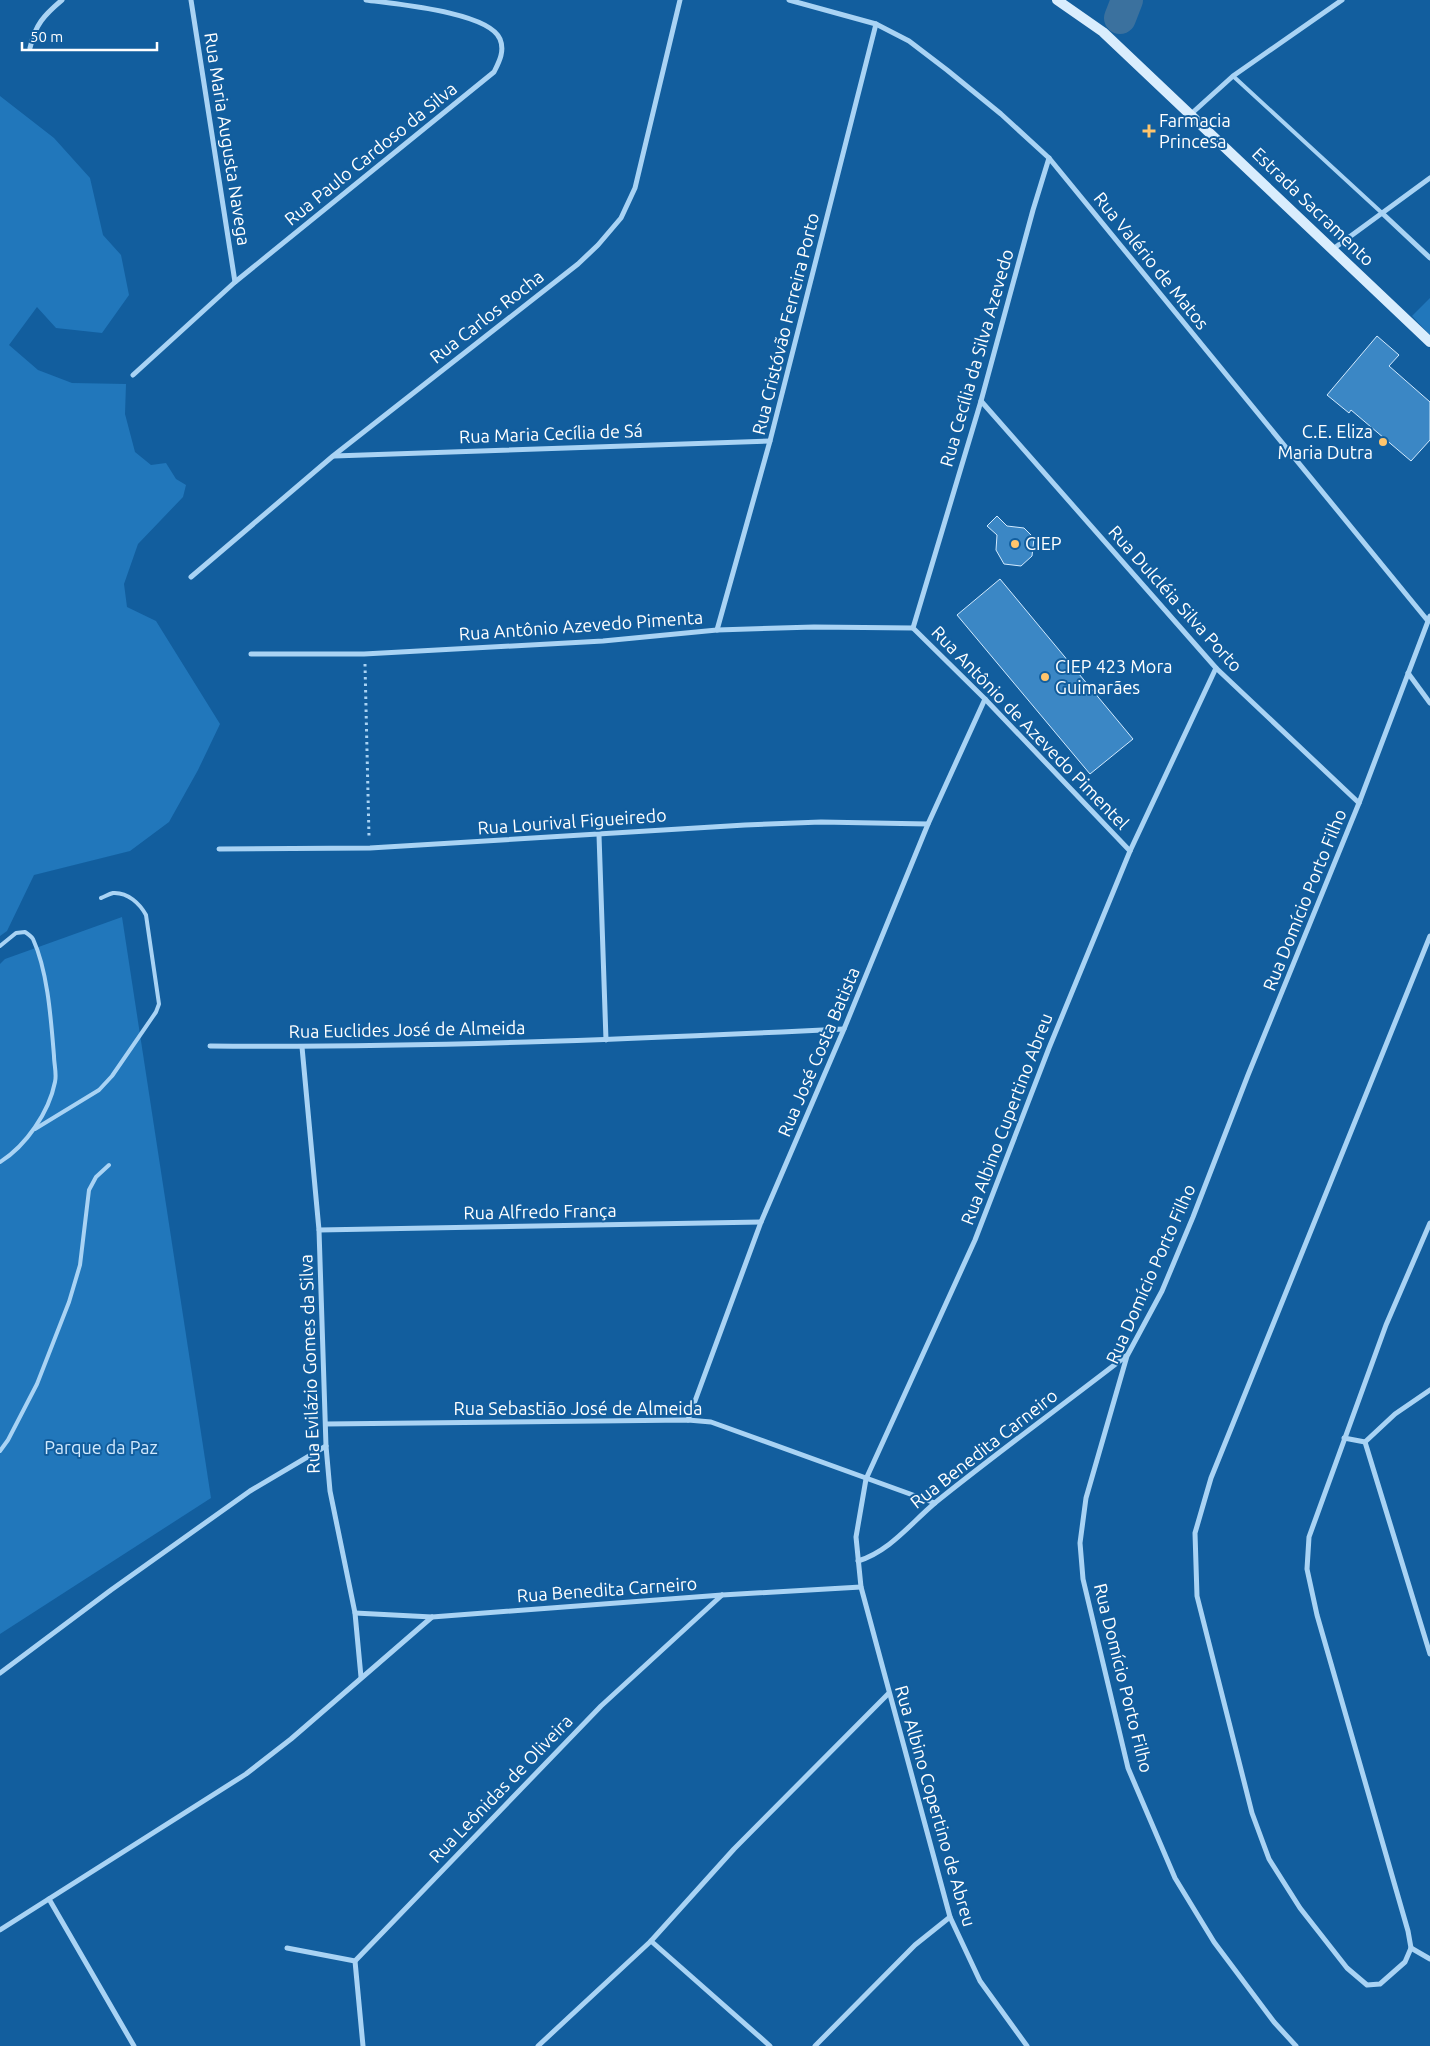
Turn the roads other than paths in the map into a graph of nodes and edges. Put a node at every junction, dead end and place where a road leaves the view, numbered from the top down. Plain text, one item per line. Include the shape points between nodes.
1 (62, 0) edge
2 (191, 0) edge
3 (366, 0) edge
4 (680, 0) edge
5 (789, 0) edge
6 (1057, 0) edge
7 (1342, 0) edge
8 (876, 24) junction
9 (30, 48) dead end
10 (1233, 76) junction
11 (1191, 114) junction
12 (1049, 158) junction
13 (1430, 178) edge
14 (1382, 213) junction
15 (1333, 249) junction
16 (1430, 258) edge
17 (235, 282) junction
18 (1430, 342) edge
19 (133, 375) dead end
20 (981, 401) junction
21 (770, 441) junction
22 (333, 456) junction
23 (930, 566) joint
24 (191, 577) dead end
25 (1429, 618) edge
26 (913, 628) junction
27 (717, 630) junction
28 (251, 654) dead end
29 (1216, 668) junction
30 (1408, 674) junction
31 (985, 700) junction
32 (1430, 703) edge
33 (1359, 804) junction
34 (928, 824) junction
35 (599, 835) junction
36 (219, 849) dead end
37 (1130, 851) junction
38 (101, 898) dead end
39 (1430, 936) edge
40 (0, 946) edge
41 (844, 1029) junction
42 (606, 1040) junction
43 (210, 1046) dead end
44 (302, 1047) junction
45 (35, 1129) junction
46 (0, 1162) edge
47 (109, 1164) dead end
48 (762, 1222) junction
49 (1430, 1223) edge
50 (319, 1230) junction
51 (1127, 1356) junction
52 (1430, 1390) edge
53 (688, 1420) junction
54 (326, 1424) junction
55 (1344, 1438) junction
56 (1366, 1442) junction
57 (326, 1446) junction
58 (0, 1451) edge
59 (866, 1479) junction
60 (935, 1503) junction
61 (858, 1561) junction
62 (861, 1587) junction
63 (722, 1595) junction
64 (355, 1613) junction
65 (432, 1617) junction
66 (1430, 1654) edge
67 (0, 1673) edge
68 (361, 1677) junction
69 (888, 1694) junction
70 (49, 1899) junction
71 (950, 1917) junction
72 (0, 1930) edge
73 (651, 1942) junction
74 (288, 1948) dead end
75 (1411, 1948) junction
76 (1430, 1959) edge
77 (355, 1961) junction
78 (134, 2046) edge
79 (363, 2046) edge
80 (538, 2046) edge
81 (770, 2046) edge
82 (815, 2046) edge
83 (1027, 2046) edge
84 (1296, 2046) edge

1 - 9 street via 34,30
2 - 17 street, Rua Maria Augusta Navega
3 - 17 street, Rua Paulo Cardoso da Silva via 478,20 500,39 500,60 494,72
4 - 22 street, Rua Carlos Rocha via 642,165 621,218 578,264
5 - 8 street, Rua Valério de Matos
6 - 11 main road, Estrada Sacramento via 1103,32
7 - 10 street
8 - 12 street, Rua Valério de Matos via 909,41 947,70
8 - 21 street, Rua Cristóvão Ferreira Porto
10 - 11 street
10 - 14 lane
11 - 15 main road, Estrada Sacramento
12 - 20 street, Rua Cecília da Silva Azevedo
12 - 25 street, Rua Valério de Matos
13 - 14 street
14 - 15 street
14 - 16 street
15 - 18 main road, Estrada Sacramento
17 - 19 street, Rua Paulo Cardoso da Silva
20 - 23 street, Rua Cecília da Silva Azevedo
20 - 29 street, Rua Dulcléia Silva Porto
21 - 22 street, Rua Maria Cecília de Sá
21 - 27 street, Rua Cristóvão Ferreira Porto
22 - 24 street, Rua Carlos Rocha
23 - 26 street, Rua Antônio de Azevedo Pimentel
25 - 30 street, Rua Domício Porto Filho
26 - 27 street, Rua Antônio Azevedo Pimenta
26 - 31 street, Rua Antônio de Azevedo Pimentel
27 - 28 street, Rua Antônio Azevedo Pimenta via 603,641 364,654
29 - 33 street, Rua Dulcléia Silva Porto
29 - 37 street, Rua Albino Cupertino Abreu
30 - 32 street
30 - 33 street, Rua Domício Porto Filho
31 - 34 street, Rua José Costa Batista
31 - 37 street, Rua Antônio de Azevedo Pimentel
33 - 51 street, Rua Domício Porto Filho via 1186,1234 1162,1291
34 - 35 street, Rua Lourival Figueiredo via 821,822
34 - 41 street, Rua José Costa Batista
35 - 36 street, Rua Lourival Figueiredo via 370,848
35 - 42 street
37 - 59 street, Rua Albino Cupertino Abreu via 975,1240
38 - 45 lane via 113,893 141,905 146,915 159,1004 112,1076 99,1090
39 - 75 street via 1214,1469 1195,1533 1197,1596 1252,1813 1269,1859 1300,1908 1348,1968 1367,1985 1380,1984 1405,1962
40 - 45 lane via 16,933 25,932 32,937 43,970 56,1080
41 - 42 street, Rua Euclides José de Almeida
41 - 48 street, Rua José Costa Batista
42 - 44 street, Rua Euclides José de Almeida
43 - 44 street, Rua Euclides José de Almeida
44 - 50 street, Rua Evilázio Gomes da Silva
45 - 46 lane via 18,1150
47 - 58 lane via 89,1190 80,1265 69,1302 37,1384
48 - 50 street, Rua Alfredo França
48 - 53 street, Rua José Costa Batista
49 - 55 street via 1386,1325
50 - 54 street, Rua Evilázio Gomes da Silva
51 - 60 street, Rua Benedita Carneiro
51 - 84 street, Rua Domício Porto Filho via 1086,1498 1080,1543 1083,1579 1126,1758 1174,1878 1214,1942
52 - 56 street via 1395,1414
53 - 54 street, Rua Sebastião José de Almeida
53 - 59 street, Rua Sebastião José de Almeida via 727,1427
54 - 57 street, Rua Evilázio Gomes da Silva
55 - 56 street
55 - 75 street via 1309,1537 1307,1569 1317,1615
56 - 66 street
57 - 64 street, Rua Evilázio Gomes da Silva via 331,1501
57 - 67 street via 250,1491
59 - 60 street, Rua Sebastião José de Almeida
59 - 61 street, Rua Albino Cupertino Abreu via 856,1537
60 - 61 street, Rua Benedita Carneiro via 884,1550
61 - 62 street, Rua Albino Cupertino Abreu
62 - 63 street, Rua Benedita Carneiro
62 - 69 street, Rua Albino Copertino de Abreu
63 - 65 street, Rua Benedita Carneiro
63 - 77 street, Rua Leônidas de Oliveira via 600,1706
64 - 65 street, Rua Benedita Carneiro
64 - 68 street, Rua Evilázio Gomes da Silva
65 - 68 street
68 - 70 street via 246,1774
69 - 71 street, Rua Albino Copertino de Abreu
69 - 73 street via 734,1850
70 - 72 street
70 - 78 street
71 - 82 street via 915,1944
71 - 83 street, Rua Albino Copertino de Abreu via 980,1981
73 - 80 street
73 - 81 street
74 - 77 street
75 - 76 street
77 - 79 street

